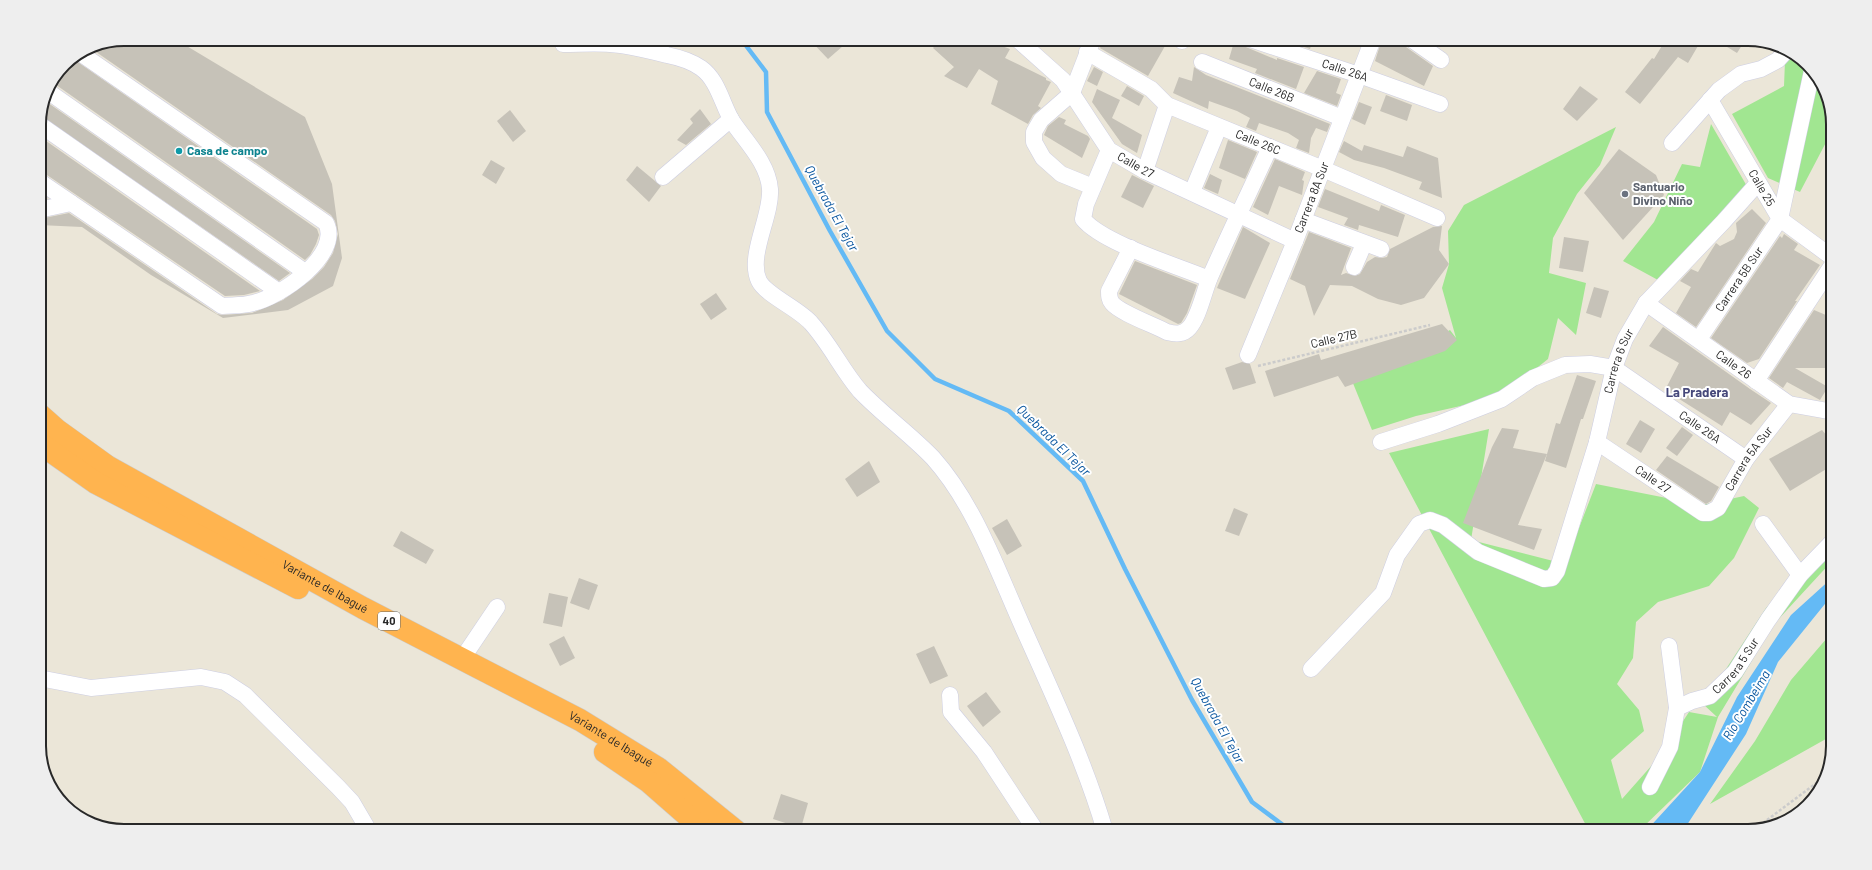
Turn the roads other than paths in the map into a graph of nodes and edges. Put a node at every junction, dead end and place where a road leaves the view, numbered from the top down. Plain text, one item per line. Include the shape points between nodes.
1 (625, 46) edge
2 (1025, 46) edge
3 (1090, 46) edge
4 (1091, 46) edge
5 (1285, 46) edge
6 (1370, 46) edge
7 (1421, 46) edge
8 (1783, 54) edge
9 (85, 56) edge
10 (1441, 60) dead end
11 (1202, 62) dead end
12 (1359, 75) junction
13 (1811, 77) edge
14 (1072, 92) junction
15 (52, 94) edge
16 (1710, 100) junction
17 (1440, 104) dead end
18 (1167, 105) junction
19 (1342, 118) junction
20 (731, 119) junction
21 (1219, 127) junction
22 (46, 129) edge
23 (1672, 143) dead end
24 (1270, 148) junction
25 (1109, 150) junction
26 (1323, 169) junction
27 (1145, 171) junction
28 (662, 177) dead end
29 (1757, 184) junction
30 (46, 187) edge
31 (1093, 187) junction
32 (1192, 192) junction
33 (71, 203) junction
34 (46, 208) edge
35 (1239, 214) junction
36 (1438, 218) dead end
37 (1780, 219) junction
38 (1303, 220) junction
39 (1295, 241) junction
40 (1364, 244) junction
41 (1130, 248) junction
42 (1381, 249) dead end
43 (1826, 253) edge
44 (1354, 267) dead end
45 (305, 272) junction
46 (1826, 275) edge
47 (1209, 279) junction
48 (279, 292) junction
49 (1646, 303) junction
50 (1699, 339) junction
51 (1248, 355) road end
52 (1614, 368) junction
53 (1756, 380) junction
54 (1789, 404) junction
55 (1826, 409) edge
56 (46, 420) edge
57 (1381, 442) dead end
58 (1597, 442) junction
59 (46, 448) edge
60 (1746, 459) junction
61 (1709, 513) joint
62 (1763, 524) dead end
63 (1826, 548) edge
64 (1800, 575) junction
65 (497, 607) dead end
66 (1669, 646) dead end
67 (462, 659) junction
68 (1311, 669) dead end
69 (46, 679) edge
70 (950, 695) dead end
71 (1678, 708) junction
72 (1650, 787) dead end
73 (365, 824) edge
74 (697, 824) edge
75 (727, 824) edge
76 (1031, 824) edge
77 (1103, 824) edge

1 - 20 street via 678,58 701,68 714,82
2 - 14 street, Calle 27 via 1053,70
3 - 14 street
4 - 18 street, Calle 26C via 1151,89
5 - 12 street, Calle 26A
6 - 12 street, Carrera 8A Sur
7 - 10 street
8 - 16 street via 1761,69 1741,74
9 - 45 street via 326,223 330,239 317,262
11 - 19 street, Calle 26B
12 - 17 street, Calle 26A
12 - 19 street, Carrera 8A Sur
13 - 37 street
14 - 25 street, Calle 27
14 - 31 street via 1041,120 1034,132 1034,142 1043,158 1061,174
15 - 45 street
16 - 23 street
16 - 29 street, Calle 25
18 - 21 street, Calle 26C
18 - 27 street
19 - 26 street, Carrera 8A Sur
20 - 28 street
20 - 77 street via 765,171 770,189 758,252 756,269 759,282 810,322 858,388 892,422 914,438 951,481 968,508 990,554 1060,710 1097,802
21 - 24 street, Calle 26C
21 - 32 street
22 - 48 street
24 - 26 street, Calle 26C
24 - 35 street
25 - 27 street, Calle 27
25 - 31 street
26 - 36 street, Calle 26C
26 - 38 street, Carrera 8A Sur
27 - 32 street, Calle 27
29 - 37 street, Calle 25
29 - 49 street, Carrera 6 Sur
30 - 33 street
31 - 41 street via 1084,208 1083,219 1095,230
32 - 35 street, Calle 27
33 - 34 street
33 - 48 street via 222,306 253,303
35 - 39 street, Calle 27
35 - 47 street
37 - 43 street, Calle 25
37 - 50 street, Carrera 5B Sur
38 - 39 street, Carrera 8A Sur
38 - 40 street
39 - 51 street, Carrera 8A Sur
40 - 42 street
40 - 44 street
41 - 47 street
41 - 47 street via 1109,291 1109,298 1119,309 1167,332 1175,334 1190,327
45 - 48 street
46 - 53 street
49 - 50 street, Calle 26
49 - 52 street, Carrera 6 Sur via 1625,339
50 - 53 street, Calle 26
52 - 57 street via 1590,364 1565,365 1533,378 1502,399 1438,424
52 - 58 street, Carrera 6 Sur
52 - 60 street, Calle 26A
53 - 54 street, Calle 26
54 - 55 street, Calle 26
54 - 60 street, Carrera 5A Sur
56 - 67 highway, Variante de Ibagué / 40 via 107,466 363,608
58 - 61 street, Calle 27 via 1703,513
58 - 68 street, Carrera 6 Sur via 1557,571 1552,578 1544,579 1478,552 1443,525 1430,520 1419,524 1397,555 1383,593
59 - 74 highway, Variante de Ibagué / 40 via 96,483 583,738 649,782
60 - 61 street, Carrera 5A Sur via 1718,508
62 - 64 street
63 - 64 street, Carrera 5 Sur
64 - 71 street, Carrera 5 Sur via 1735,672 1710,696
65 - 67 street
66 - 71 street
67 - 75 highway, Variante de Ibagué / 40 via 580,720 658,768
69 - 73 street via 91,688 201,677 225,682 245,695 338,787 352,802
70 - 76 street via 951,712 984,752
71 - 72 street via 1670,747

